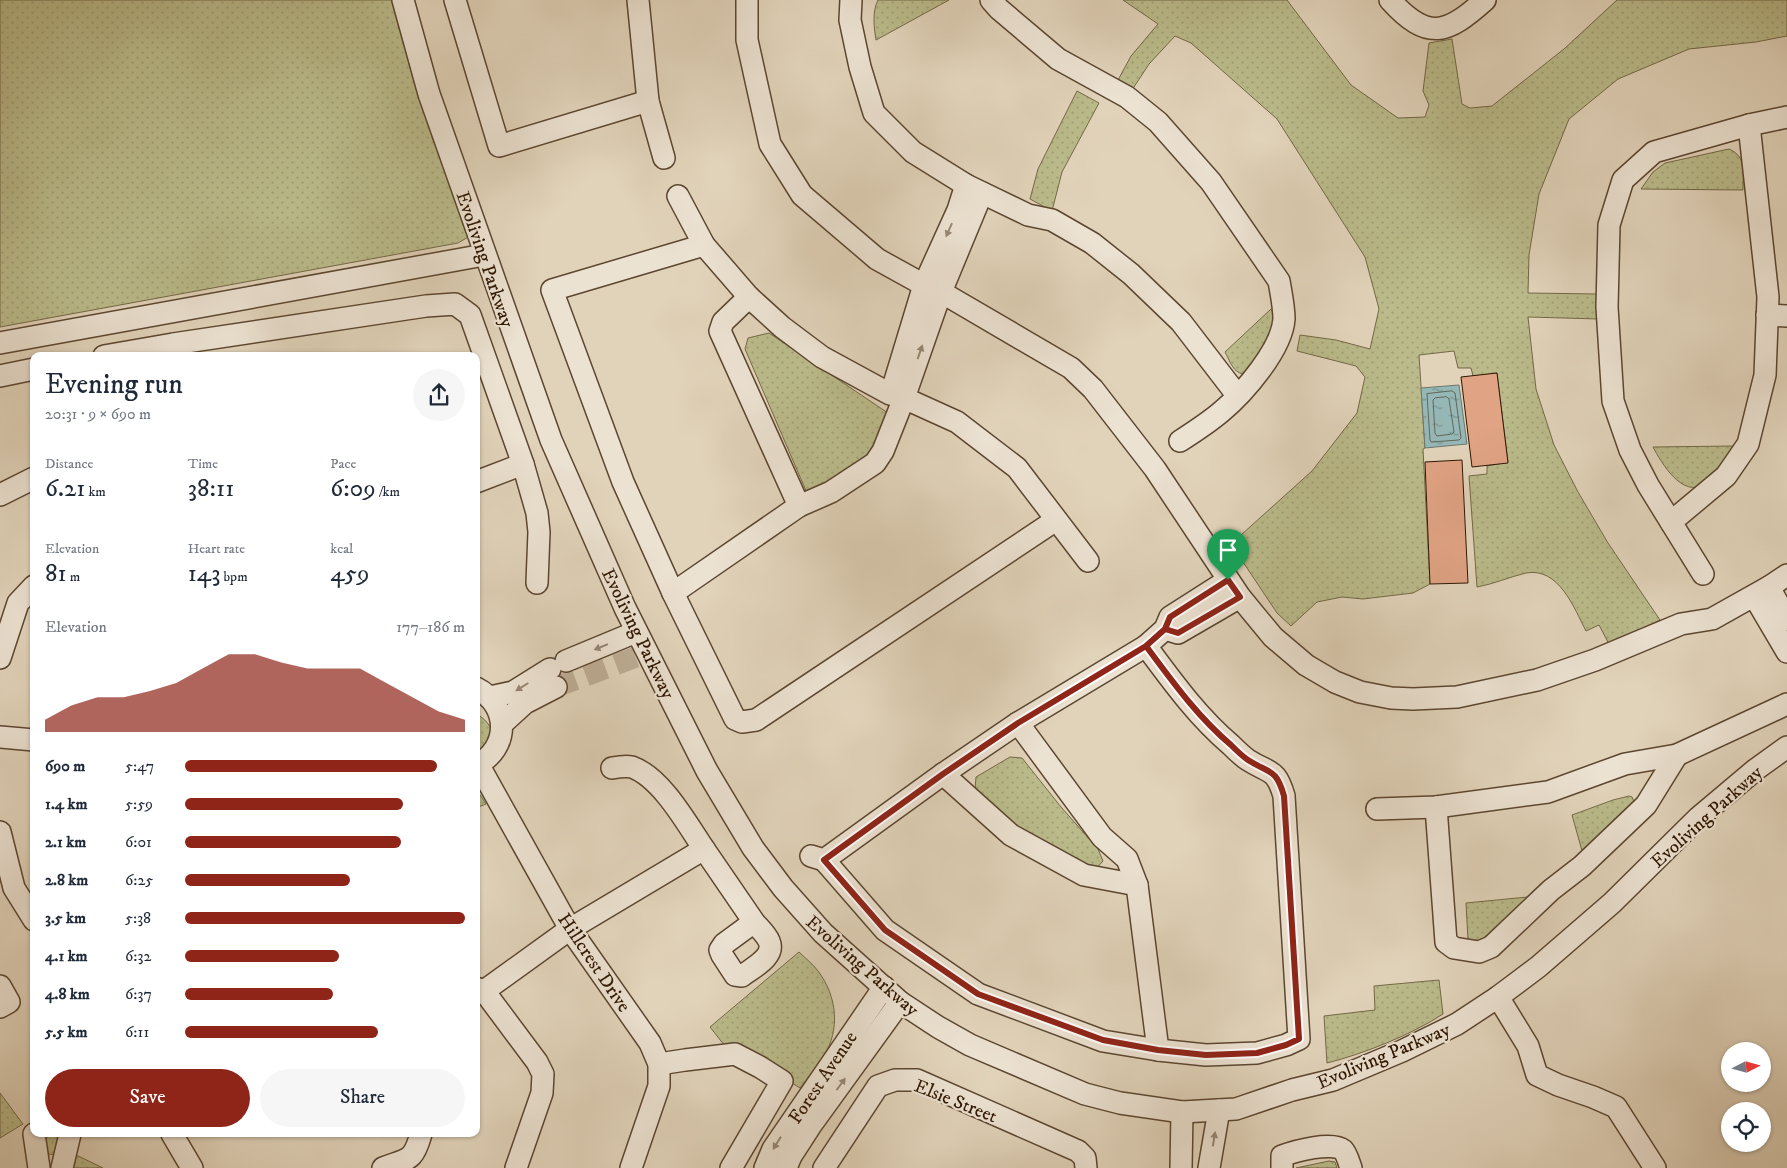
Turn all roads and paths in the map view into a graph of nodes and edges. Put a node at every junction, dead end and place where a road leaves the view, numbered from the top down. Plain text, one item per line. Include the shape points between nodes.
1 (403, 0) edge
2 (455, 0) edge
3 (638, 0) edge
4 (747, 0) edge
5 (851, 0) edge
6 (991, 0) edge
7 (1390, 0) edge
8 (1485, 0) edge
9 (648, 101) junction
10 (1787, 118) edge
11 (1749, 125) junction
12 (664, 158) dead end
13 (974, 189) junction
14 (678, 196) dead end
15 (704, 245) junction
16 (484, 255) junction
17 (932, 288) junction
18 (749, 297) junction
19 (1777, 306) edge
20 (0, 343) edge
21 (174, 350) edge
22 (151, 352) edge
23 (30, 370) edge
24 (0, 376) edge
25 (1237, 395) junction
26 (897, 396) junction
27 (1180, 442) dead end
28 (523, 464) junction
29 (30, 480) edge
30 (480, 480) edge
31 (0, 495) edge
32 (799, 506) junction
33 (1056, 520) junction
34 (1671, 522) junction
35 (1088, 561) dead end
36 (1703, 574) dead end
37 (1787, 574) edge
38 (1228, 580) junction
39 (538, 583) dead end
40 (30, 590) edge
41 (1762, 591) junction
42 (673, 593) junction
43 (1240, 597) junction
44 (1787, 620) edge
45 (1165, 629) junction
46 (636, 632) junction
47 (1146, 646) junction
48 (1787, 652) edge
49 (0, 658) edge
50 (557, 672) junction
51 (483, 693) edge
52 (1787, 704) edge
53 (1018, 723) junction
54 (502, 724) junction
55 (0, 737) edge
56 (30, 740) edge
57 (1787, 747) edge
58 (1677, 755) junction
59 (480, 762) edge
60 (612, 768) dead end
61 (480, 769) edge
62 (943, 774) junction
63 (1436, 807) junction
64 (1377, 809) dead end
65 (0, 832) edge
66 (704, 850) junction
67 (1137, 886) junction
68 (30, 914) edge
69 (754, 922) dead end
70 (570, 929) junction
71 (0, 986) edge
72 (884, 987) junction
73 (480, 989) edge
74 (1498, 997) junction
75 (900, 1002) junction
76 (0, 1007) edge
77 (1158, 1050) junction
78 (659, 1064) junction
79 (782, 1081) junction
80 (815, 1104) junction
81 (1219, 1110) junction
82 (1182, 1112) junction
83 (35, 1137) edge
84 (69, 1137) edge
85 (174, 1137) edge
86 (420, 1137) edge
87 (39, 1168) edge
88 (62, 1168) edge
89 (192, 1168) edge
90 (384, 1168) edge
91 (516, 1168) edge
92 (631, 1168) edge
93 (731, 1168) edge
94 (765, 1168) edge
95 (786, 1168) edge
96 (824, 1168) edge
97 (1086, 1168) edge
98 (1181, 1168) edge
99 (1209, 1168) edge
100 (1282, 1168) edge
101 (1351, 1168) edge
102 (1655, 1168) edge

1 - 16 street, Evoliving Parkway via 429,94
2 - 9 street via 499,146
3 - 9 street
4 - 17 street via 747,40 770,144 802,195 877,259
5 - 13 street via 850,20 874,113 913,152
6 - 25 street via 1058,59 1120,92 1158,122 1211,182 1279,281 1284,319 1279,341 1258,374
7 - 8 street via 1406,17 1439,29 1449,27
9 - 12 street
10 - 11 street
11 - 19 street
11 - 34 street via 1654,152 1623,180 1609,225 1607,307 1613,401 1630,450
13 - 17 street via 958,210
13 - 25 street via 1028,215 1052,220 1092,243 1131,274 1181,322
14 - 15 street
15 - 18 street
15 - 42 street via 552,290 623,482
16 - 20 street
16 - 46 street, Evoliving Parkway via 551,440
17 - 26 street
17 - 38 street via 1071,368 1093,389 1155,469
18 - 26 street via 782,327 822,356
18 - 32 street via 723,322 720,331
19 - 34 street via 1748,444 1726,476
21 - 22 street
21 - 28 street via 416,307 455,304 470,314
23 - 24 street
25 - 27 street via 1222,411
26 - 32 street via 883,451 875,464 831,492
26 - 33 street via 957,422 1017,468
28 - 30 street
28 - 39 street via 537,513
29 - 31 street
32 - 42 street
33 - 35 street
33 - 42 street via 756,720 735,720
34 - 36 street
37 - 41 street
38 - 43 street
38 - 45 street via 1170,617
40 - 49 street via 18,603
41 - 43 street via 1712,619 1681,624 1537,680 1457,697 1413,699 1360,692 1306,665 1273,637
41 - 44 street
41 - 48 street
43 - 45 street via 1178,633
45 - 47 street
46 -> 50 street
46 - 72 street, Evoliving Parkway via 707,771 753,848 823,934
47 - 53 street
47 - 77 street via 1214,731 1247,760 1272,772 1279,780 1284,796 1299,1030 1299,1039 1257,1053 1206,1055
50 -> 51 street via 513,692
50 - 54 street
51 - 54 street via 500,714
52 - 58 street
53 - 62 street
53 - 67 street via 1102,837 1127,859
54 - 59 street via 493,752
55 - 56 street
57 - 74 street, Evoliving Parkway via 1698,818 1612,903
58 - 63 street via 1625,764 1548,792
58 - 63 street via 1646,805 1490,947 1479,952 1454,948 1446,942
60 - 66 street via 630,767 648,777 675,804
61 - 70 street, Hillcrest Drive
62 - 67 street via 1011,835 1084,875
62 - 77 street via 817,858 885,930 978,994 1103,1040
63 - 64 street
65 - 68 street via 14,888
66 - 69 street
66 - 70 street
67 - 77 street
70 - 73 street
70 - 78 street, Hillcrest Drive via 650,1042
71 - 76 street via 9,1002
72 - 75 street, Evoliving Parkway
72 - 80 street, Forest Avenue
73 - 91 street via 543,1074 542,1093
74 - 81 street, Evoliving Parkway via 1456,1024 1333,1080 1236,1109
74 - 102 street via 1528,1046 1537,1075 1616,1107
80 -> 75 street, Forest Avenue
75 - 82 street, Evoliving Parkway via 970,1045 1085,1094 1128,1105
78 - 79 street via 735,1054
78 - 92 street, Hillcrest Drive via 659,1086
79 - 80 street
79 - 93 street
80 -> 94 street, Forest Avenue via 773,1149
80 - 95 street, Forest Avenue
81 - 82 street, Evoliving Parkway
99 -> 81 street
82 - 98 street
83 - 87 street
84 - 88 street
85 - 89 street
86 - 90 street via 410,1158
96 - 97 street, Elsie Street via 878,1086 896,1080 917,1080 1078,1151 1085,1158
100 - 101 street via 1282,1156 1328,1146 1344,1151

